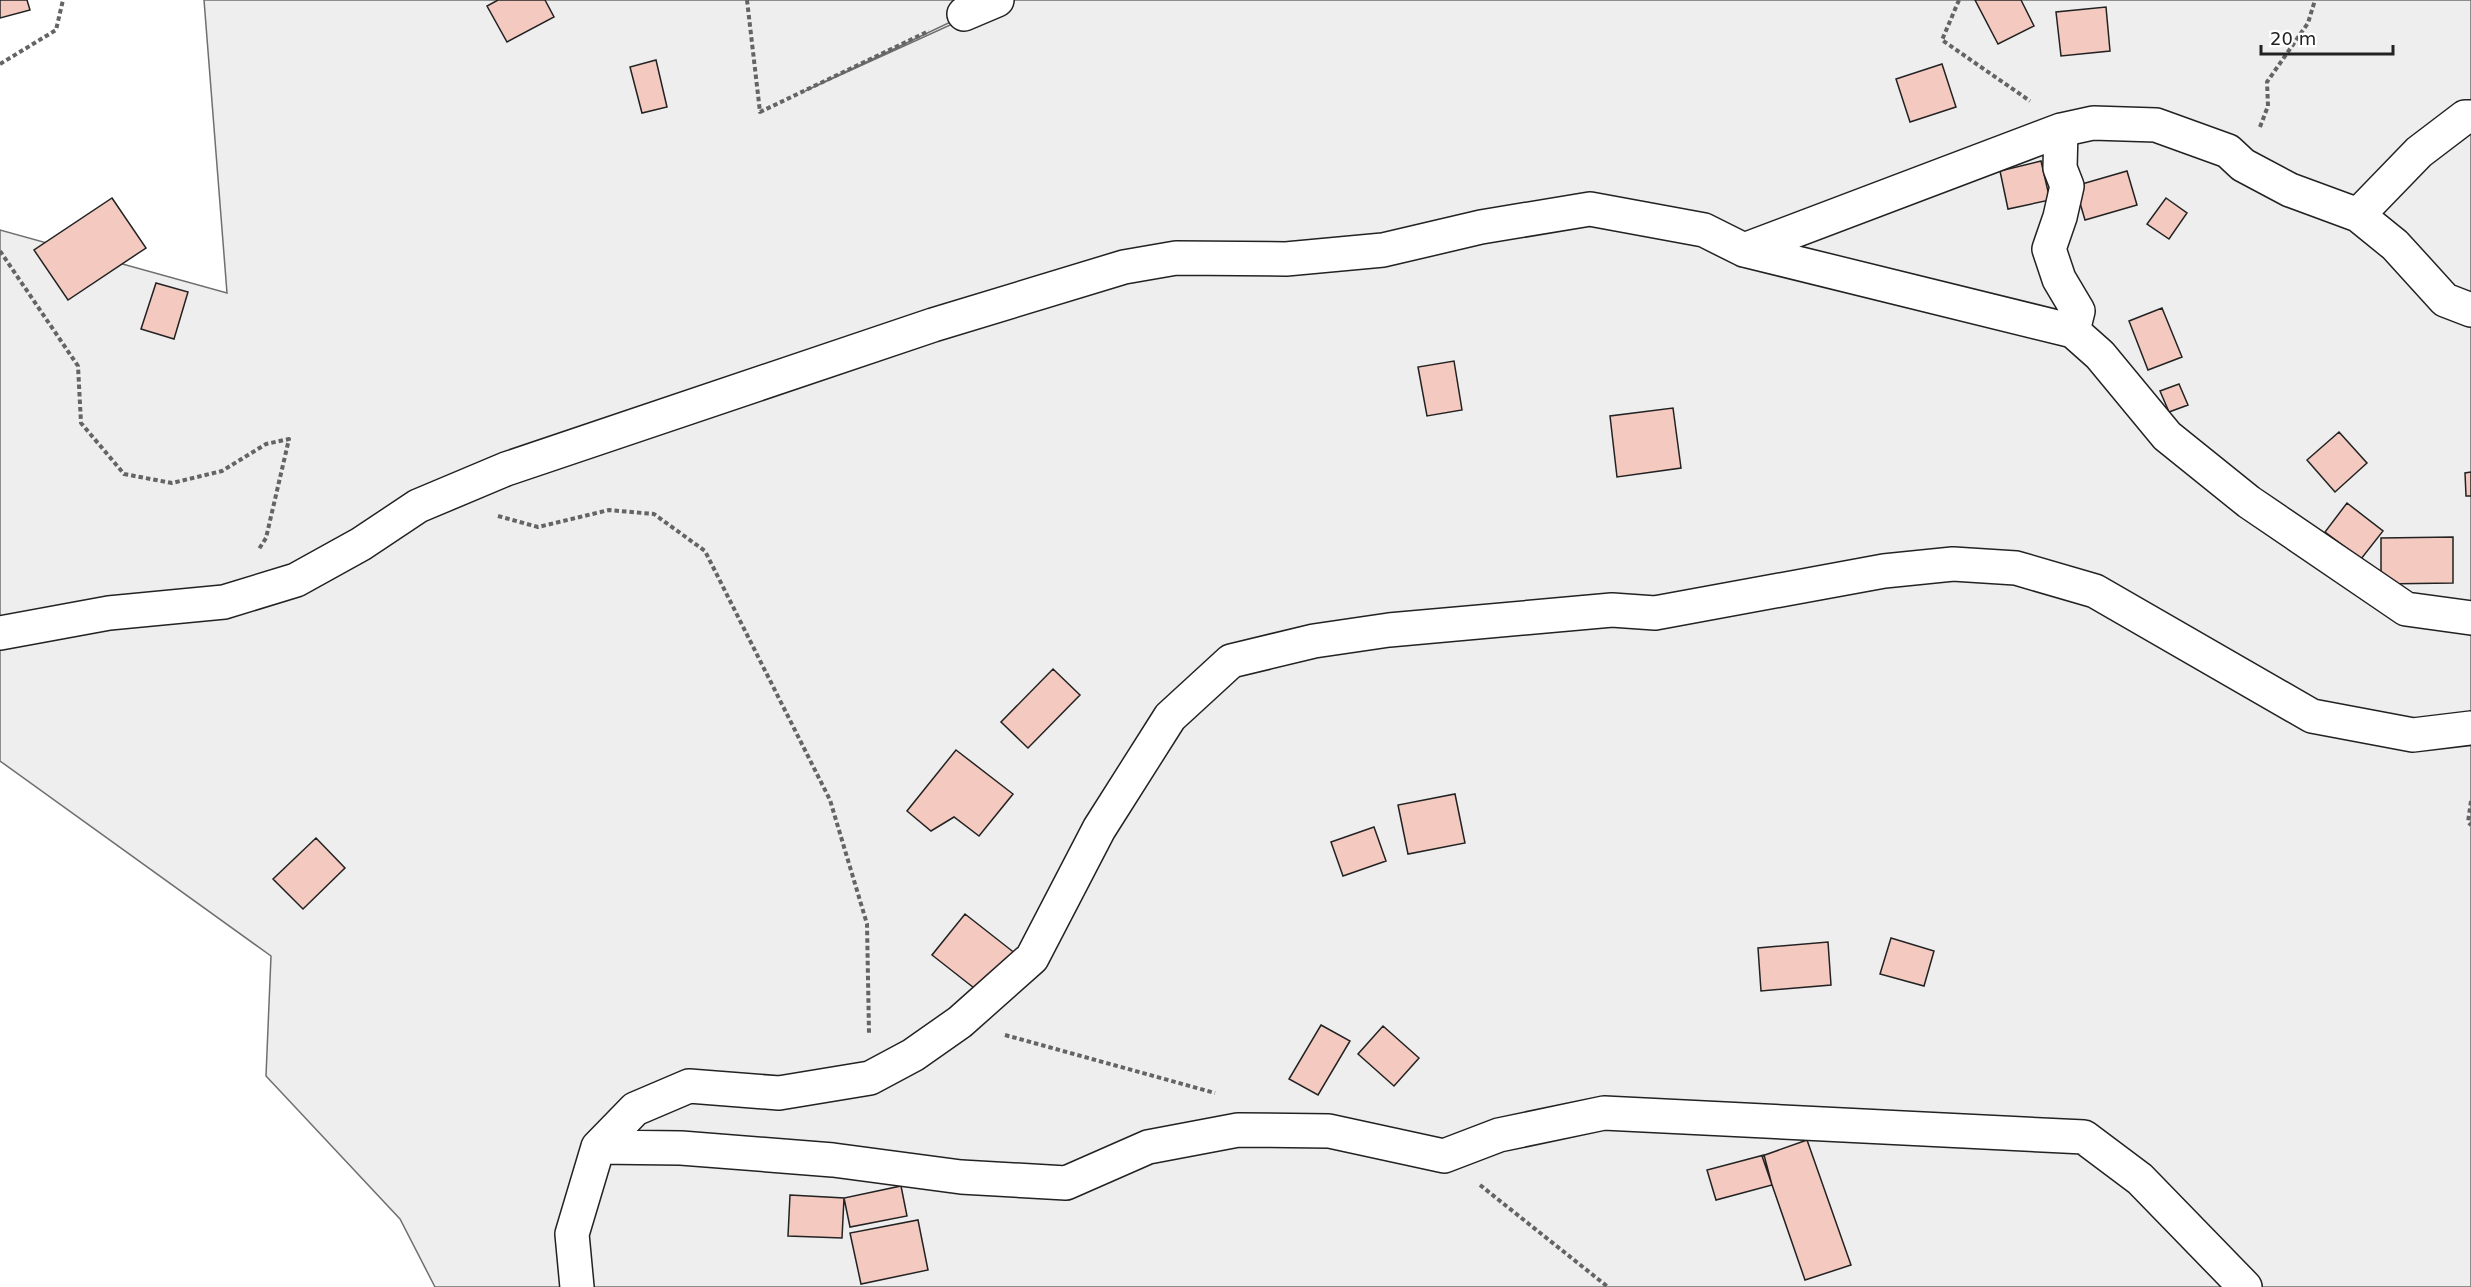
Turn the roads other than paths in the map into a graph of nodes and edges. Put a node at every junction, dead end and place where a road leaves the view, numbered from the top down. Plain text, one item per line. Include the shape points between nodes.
1 (997, 0) edge
2 (964, 14) road end
3 (2471, 117) edge
4 (2061, 130) junction
5 (2358, 215) junction
6 (1744, 250) junction
7 (2471, 310) edge
8 (2073, 331) junction
9 (2471, 618) edge
10 (0, 633) edge
11 (2471, 728) edge
12 (598, 1147) junction
13 (577, 1287) edge
14 (2245, 1287) edge

1 - 2 street
3 - 5 street via 2419,152
4 - 5 street via 2093,123 2156,125 2228,151 2243,165 2290,190
4 - 6 street
4 - 8 street via 2061,168 2067,186 2049,249 2059,279 2078,311
5 - 7 street via 2395,245 2445,300
6 - 8 street
6 - 10 street via 1704,230 1590,209 1481,227 1383,250 1286,259 1176,258 1124,267 933,325 506,469 418,506 296,580 224,602 109,613
8 - 9 street via 2100,355 2167,436 2249,502 2406,609
11 - 12 street via 2414,735 2312,716 2095,591 2016,568 1953,564 1884,572 1655,613 1612,610 1389,630 1314,641 1231,661 1170,717 1099,829 1032,958 960,1022 913,1055 870,1078 778,1093 689,1086 635,1109
12 - 13 street via 572,1234
12 - 14 street via 716,1150 961,1177 1066,1183 1148,1147 1238,1130 1329,1131 1444,1156 1499,1135 1604,1113 2084,1137 2140,1179

